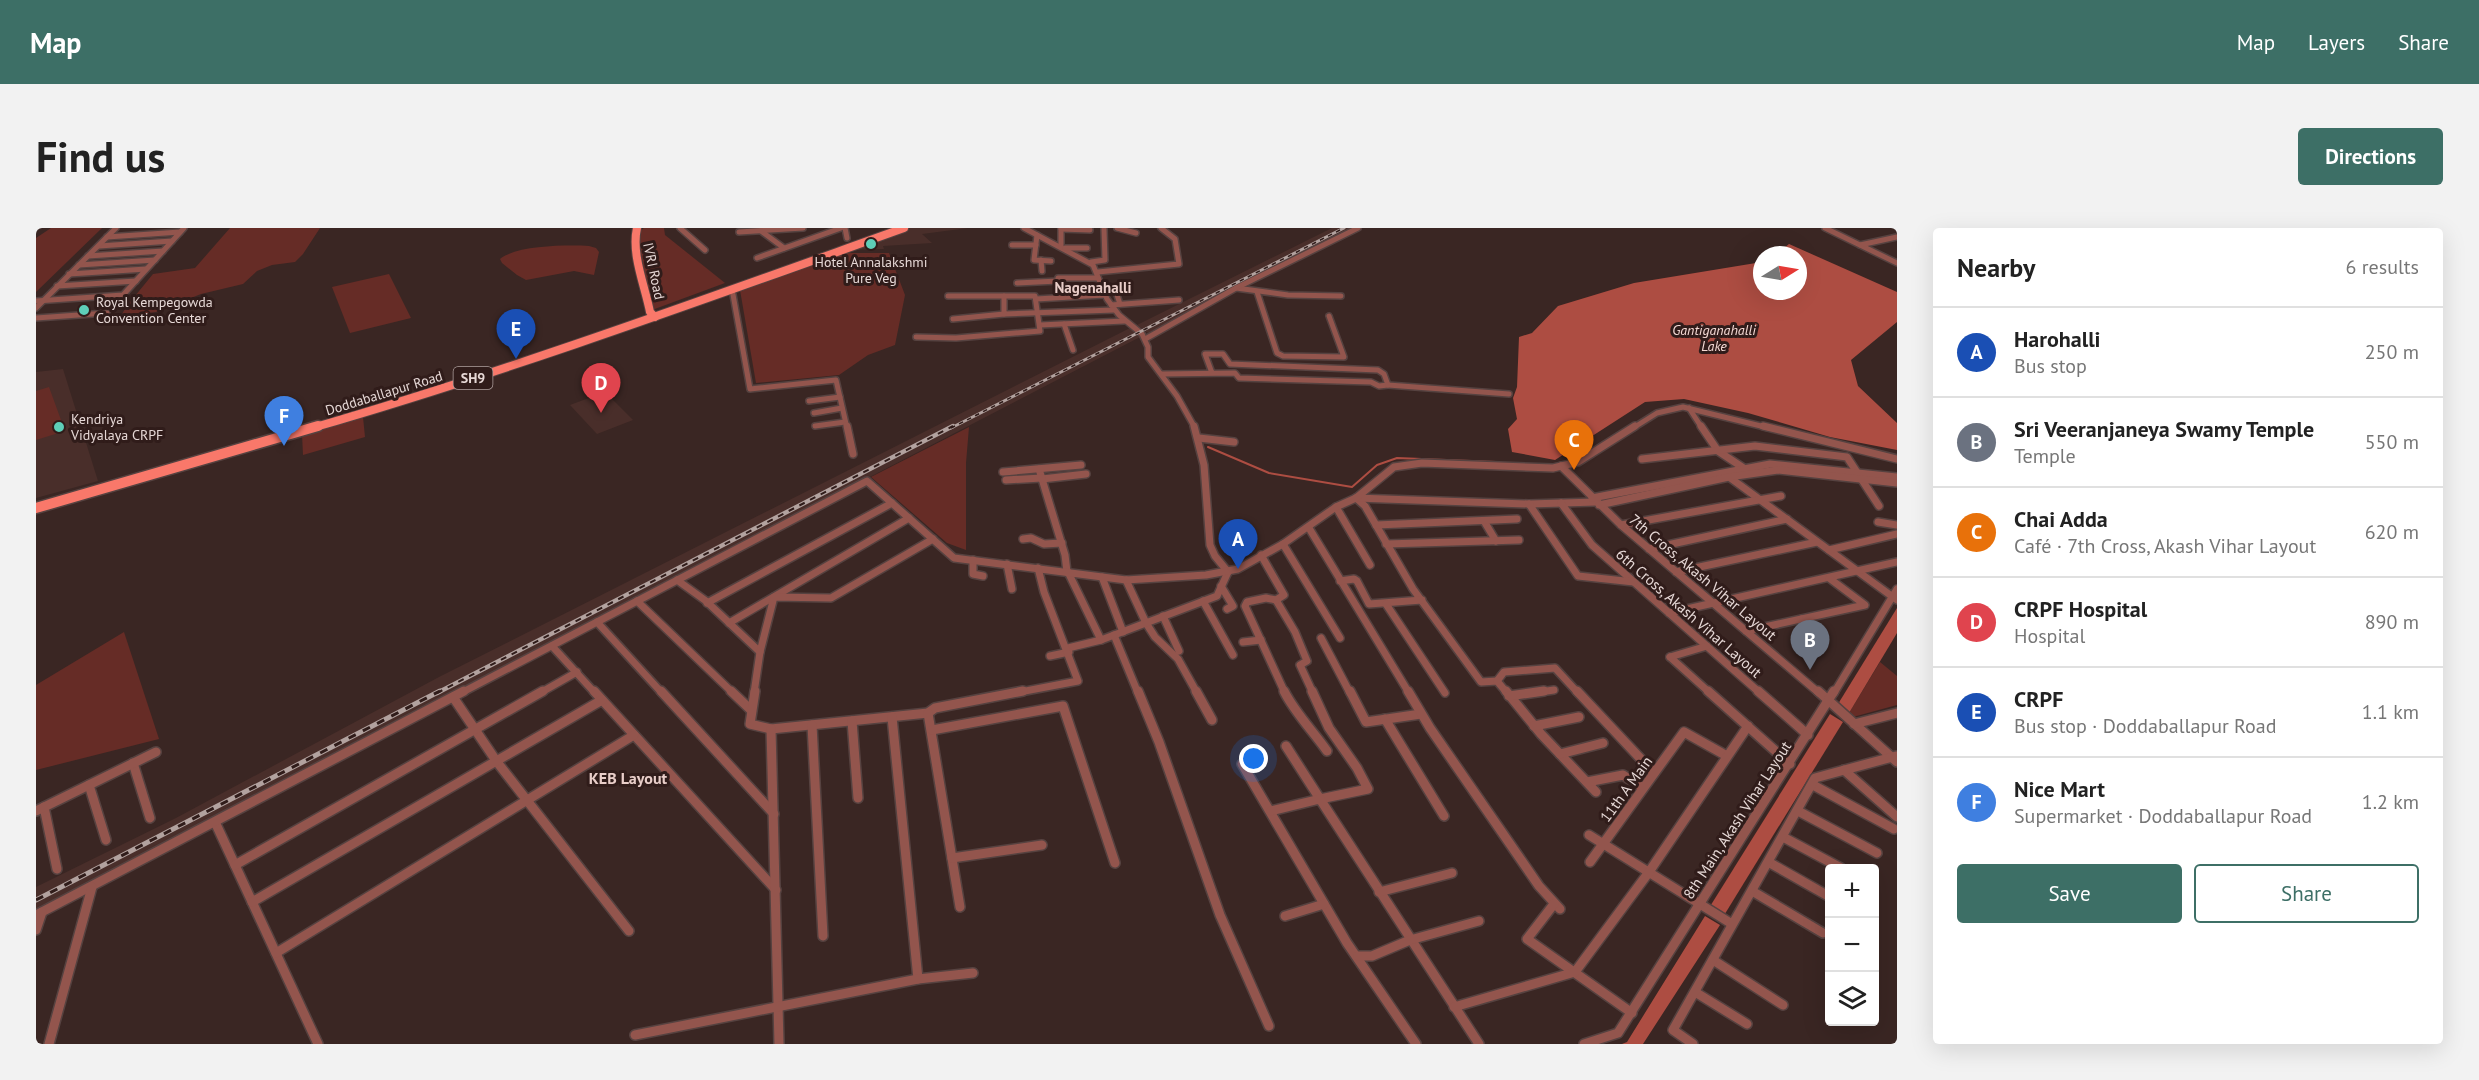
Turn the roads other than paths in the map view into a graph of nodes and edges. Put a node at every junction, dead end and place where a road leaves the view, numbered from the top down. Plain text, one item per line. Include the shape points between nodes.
1 (111, 228) edge
2 (117, 228) edge
3 (637, 228) edge
4 (680, 228) edge
5 (803, 228) edge
6 (816, 228) edge
7 (843, 228) edge
8 (893, 228) edge
9 (904, 228) edge
10 (1024, 228) edge
11 (1117, 228) edge
12 (1161, 228) edge
13 (1358, 228) edge
14 (1825, 228) edge
15 (1061, 229) edge
16 (182, 230) edge
17 (1090, 230) dead end
18 (1104, 230) edge
19 (761, 231) junction
20 (739, 232) dead end
21 (1136, 233) dead end
22 (1037, 234) junction
23 (107, 237) junction
24 (817, 237) junction
25 (1897, 237) edge
26 (848, 238) dead end
27 (172, 241) junction
28 (1012, 245) dead end
29 (1036, 245) junction
30 (1860, 245) junction
31 (99, 246) junction
32 (1062, 247) junction
33 (784, 248) junction
34 (1087, 248) dead end
35 (705, 250) dead end
36 (163, 251) junction
37 (88, 256) junction
38 (757, 258) dead end
39 (155, 260) junction
40 (1041, 260) junction
41 (1051, 261) dead end
42 (1091, 262) junction
43 (1897, 263) edge
44 (79, 265) junction
45 (146, 269) junction
46 (1042, 271) dead end
47 (69, 274) junction
48 (1098, 275) junction
49 (1073, 278) junction
50 (136, 281) junction
51 (1017, 283) dead end
52 (57, 286) junction
53 (1101, 286) junction
54 (1114, 286) dead end
55 (1236, 288) junction
56 (732, 289) junction
57 (1077, 289) junction
58 (1257, 292) junction
59 (1105, 295) junction
60 (948, 296) dead end
61 (1004, 296) junction
62 (1341, 296) dead end
63 (1064, 297) junction
64 (1036, 299) junction
65 (1179, 300) dead end
66 (38, 301) edge
67 (1120, 304) junction
68 (1112, 307) junction
69 (36, 308) edge
70 (107, 313) dead end
71 (1004, 314) junction
72 (1036, 314) junction
73 (653, 315) junction
74 (1329, 316) dead end
75 (36, 318) edge
76 (953, 319) dead end
77 (1124, 321) junction
78 (1064, 324) junction
79 (1040, 325) junction
80 (916, 337) dead end
81 (1147, 338) junction
82 (1073, 350) dead end
83 (1205, 370) dead end
84 (1177, 372) junction
85 (1161, 373) junction
86 (1212, 373) junction
87 (1388, 385) junction
88 (1509, 394) dead end
89 (840, 398) junction
90 (809, 401) dead end
91 (842, 408) junction
92 (1689, 408) junction
93 (813, 413) dead end
94 (845, 422) junction
95 (815, 426) dead end
96 (1199, 438) junction
97 (1234, 442) dead end
98 (1718, 451) junction
99 (853, 454) dead end
100 (1642, 459) dead end
101 (1897, 459) edge
102 (1081, 465) dead end
103 (1561, 466) junction
104 (1744, 468) junction
105 (1040, 469) junction
106 (1003, 472) dead end
107 (1751, 473) junction
108 (1086, 474) dead end
109 (1860, 476) junction
110 (1729, 477) junction
111 (1897, 477) edge
112 (1042, 478) junction
113 (1006, 480) dead end
114 (1897, 483) edge
115 (1781, 496) dead end
116 (1356, 498) junction
117 (1760, 500) junction
118 (1595, 501) junction
119 (36, 502) edge
120 (892, 503) junction
121 (1562, 503) junction
122 (1529, 504) junction
123 (1879, 506) dead end
124 (1336, 507) junction
125 (36, 508) edge
126 (909, 518) junction
127 (1518, 519) dead end
128 (1787, 519) junction
129 (1484, 521) junction
130 (1878, 522) dead end
131 (1376, 525) junction
132 (1621, 525) junction
133 (1897, 525) edge
134 (1309, 528) junction
135 (1897, 534) edge
136 (933, 539) junction
137 (1023, 539) dead end
138 (1519, 540) dead end
139 (1496, 541) junction
140 (1817, 542) junction
141 (1062, 543) junction
142 (1283, 544) junction
143 (1386, 544) junction
144 (1648, 549) junction
145 (1829, 550) junction
146 (1261, 555) junction
147 (973, 560) junction
148 (1897, 562) edge
149 (1006, 564) junction
150 (1370, 565) dead end
151 (1038, 568) junction
152 (1068, 572) junction
153 (1228, 572) junction
154 (1676, 572) junction
155 (1858, 572) junction
156 (983, 576) dead end
157 (1102, 577) junction
158 (1829, 578) junction
159 (677, 580) junction
160 (1126, 580) junction
161 (1340, 581) junction
162 (1634, 582) junction
163 (1221, 586) junction
164 (1012, 590) dead end
165 (1895, 596) edge
166 (774, 597) junction
167 (1276, 600) junction
168 (1422, 600) junction
169 (637, 601) junction
170 (1203, 601) junction
171 (708, 603) junction
172 (1712, 603) junction
173 (1386, 604) junction
174 (1227, 609) dead end
175 (1669, 613) junction
176 (1163, 616) junction
177 (1802, 619) junction
178 (597, 622) junction
179 (729, 623) junction
180 (1146, 623) junction
181 (1813, 628) dead end
182 (1746, 631) junction
183 (1119, 633) junction
184 (1321, 638) dead end
185 (1340, 638) dead end
186 (1101, 640) junction
187 (1261, 640) junction
188 (1243, 642) dead end
189 (552, 646) junction
190 (1707, 646) junction
191 (1068, 650) junction
192 (1179, 651) dead end
193 (760, 652) junction
194 (1233, 655) dead end
195 (1050, 656) dead end
196 (577, 672) junction
197 (1497, 681) junction
198 (1554, 690) dead end
199 (1445, 693) dead end
200 (1509, 696) junction
201 (453, 697) junction
202 (602, 700) junction
203 (1831, 703) junction
204 (751, 710) junction
205 (928, 713) junction
206 (1897, 713) edge
207 (1421, 714) junction
208 (892, 717) junction
209 (1579, 717) dead end
210 (1385, 719) junction
211 (1212, 720) dead end
212 (852, 721) junction
213 (1854, 724) junction
214 (812, 725) junction
215 (1534, 726) junction
216 (1748, 726) junction
217 (771, 729) junction
218 (474, 730) junction
219 (932, 730) junction
220 (634, 735) junction
221 (1808, 735) junction
222 (1603, 743) dead end
223 (1286, 746) dead end
224 (156, 752) dead end
225 (1327, 752) dead end
226 (1560, 754) junction
227 (1727, 756) junction
228 (1895, 758) edge
229 (497, 762) junction
230 (134, 763) junction
231 (1242, 764) dead end
232 (1790, 764) junction
233 (1844, 771) junction
234 (1654, 773) junction
235 (1587, 782) junction
236 (88, 785) junction
237 (1813, 785) junction
238 (1643, 788) junction
239 (1596, 792) dead end
240 (858, 798) dead end
241 (1320, 799) junction
242 (529, 800) junction
243 (40, 809) edge
244 (1271, 811) junction
245 (1798, 811) junction
246 (774, 814) junction
247 (1444, 816) dead end
248 (1897, 817) edge
249 (150, 818) dead end
250 (215, 822) junction
251 (1894, 829) dead end
252 (1588, 835) dead end
253 (1783, 837) junction
254 (106, 840) dead end
255 (1603, 844) junction
256 (1042, 846) dead end
257 (1877, 853) dead end
258 (952, 858) junction
259 (1590, 862) dead end
260 (1115, 863) dead end
261 (1770, 863) junction
262 (1834, 864) edge
263 (235, 866) junction
264 (57, 869) dead end
265 (1649, 872) junction
266 (1452, 873) dead end
267 (92, 886) junction
268 (776, 890) junction
269 (1752, 891) junction
270 (1379, 892) junction
271 (1825, 894) edge
272 (252, 902) junction
273 (1324, 903) junction
274 (1699, 904) junction
275 (960, 907) dead end
276 (39, 913) edge
277 (1285, 916) dead end
278 (1479, 921) dead end
279 (1732, 924) junction
280 (36, 930) edge
281 (629, 931) dead end
282 (1823, 933) dead end
283 (823, 936) dead end
284 (1410, 940) junction
285 (276, 954) junction
286 (1358, 956) junction
287 (1713, 960) junction
288 (1575, 972) junction
289 (973, 973) dead end
290 (918, 979) junction
291 (1695, 992) junction
292 (1783, 1005) dead end
293 (779, 1007) junction
294 (1454, 1007) junction
295 (1632, 1013) junction
296 (1747, 1024) dead end
297 (1269, 1026) dead end
298 (635, 1035) dead end
299 (49, 1044) edge
300 (318, 1044) edge
301 (779, 1044) edge
302 (1416, 1044) edge
303 (1479, 1044) edge
304 (1584, 1044) edge
305 (1693, 1044) edge

1 - 66 street
2 - 23 street
3 - 73 main road, IVRI Road via 634,233
4 - 35 street
5 - 19 street
6 - 24 street
7 - 24 street
7 - 26 street
8 - 73 main road, Doddaballapur Road / SH9
9 - 56 main road, Doddaballapur Road / SH9
10 - 22 street
11 - 21 street
12 - 48 street via 1175,239 1179,264
13 - 55 street
14 - 30 street
15 - 17 street
15 - 32 street
16 - 23 street
16 - 27 street
18 - 42 street via 1105,260
19 - 20 street
19 - 33 street
22 - 29 street
22 - 32 street
23 - 31 street
24 - 33 street
25 - 30 street
27 - 31 street
27 - 36 street
28 - 29 street
29 - 40 street via 1034,260
30 - 43 street
31 - 37 street
32 - 34 street
32 - 42 street
33 - 38 street
36 - 37 street
36 - 39 street
37 - 44 street
39 - 44 street
39 - 45 street
40 - 41 street
40 - 46 street
42 - 48 street
44 - 47 street
45 - 47 street
45 - 50 street
47 - 52 street
48 - 49 street
48 - 53 street
49 - 51 street
49 - 57 street
50 - 52 street
50 - 66 street via 123,295
52 - 66 street
53 - 57 street
53 - 59 street
54 - 67 street
55 - 58 street
55 - 81 street
56 - 73 main road, Doddaballapur Road / SH9
56 - 89 street via 750,389 836,380
57 - 63 street via 1062,291
58 - 62 street
58 - 74 street via 1277,353 1283,356 1344,357
59 - 63 street
59 - 68 street
60 - 61 street
61 - 64 street
61 - 71 street
63 - 64 street
64 - 72 street
65 - 67 street
66 - 69 street
67 - 68 street
68 - 72 street
68 - 77 street
70 - 75 street
71 - 72 street
71 - 76 street
72 - 79 street
73 - 119 main road, Doddaballapur Road / SH9 via 366,408
73 - 125 main road, Doddaballapur Road / SH9 via 370,412
77 - 78 street
77 - 81 street
78 - 79 street
78 - 82 street
79 - 80 street via 1036,333
81 - 85 street via 1148,357
83 - 84 street
84 - 85 street
84 - 86 street
85 - 96 street
86 - 87 street via 1235,373 1239,378
86 - 87 street via 1205,354 1223,354 1230,364 1378,370
87 - 88 street
89 - 90 street
89 - 91 street
91 - 93 street
91 - 94 street
92 - 98 street
92 - 101 street
92 - 103 street via 1658,413 1578,462
94 - 95 street
94 - 99 street
96 - 97 street
96 - 153 street via 1210,546
98 - 100 street
98 - 104 street
98 - 109 street via 1755,446 1847,457
102 - 105 street
103 - 116 street via 1422,463 1394,467
103 - 118 street, 7th Cross, Akash Vihar Layout
104 - 107 street
104 - 109 street via 1770,464
104 - 118 street
105 - 106 street
105 - 112 street
107 - 109 street via 1778,470
107 - 110 street
108 - 112 street
109 - 111 street
109 - 114 street
109 - 123 street
110 - 117 street
110 - 118 street
112 - 113 street
112 - 141 street
115 - 117 street
116 - 122 street
116 - 124 street
116 - 131 street
117 - 128 street
117 - 132 street
118 - 121 street
118 - 132 street, 7th Cross, Akash Vihar Layout
120 - 126 street
120 - 159 street via 867,481
120 - 171 street
121 - 122 street
121 - 162 street, 6th Cross, Akash Vihar Layout via 1592,545
122 - 162 street via 1578,576
124 - 134 street
124 - 150 street
126 - 136 street
126 - 166 street
127 - 129 street
128 - 140 street
128 - 144 street
129 - 131 street
129 - 139 street
130 - 133 street
131 - 143 street
132 - 144 street, 7th Cross, Akash Vihar Layout
134 - 142 street
134 - 161 street
135 - 145 street
136 - 147 street via 954,558
136 - 166 street via 831,597
137 - 141 street
138 - 139 street
139 - 143 street
140 - 145 street
140 - 154 street
141 - 152 street
142 - 146 street
142 - 185 street
143 - 168 street
144 - 154 street, 7th Cross, Akash Vihar Layout
145 - 155 street
146 - 153 street
146 - 167 street via 1284,595
147 - 149 street
147 - 156 street via 973,574
148 - 155 street
149 - 151 street
149 - 164 street
151 - 152 street
151 - 191 street
152 - 157 street
152 - 186 street
153 - 160 street
153 - 163 street
154 - 172 street, 7th Cross, Akash Vihar Layout
155 - 158 street
155 - 165 street
157 - 160 street
157 - 183 street
158 - 172 street
158 - 177 street via 1865,605
159 - 169 street
159 - 171 street
160 - 180 street
161 - 173 street via 1357,580 1369,604
161 - 207 street
162 - 175 street, 6th Cross, Akash Vihar Layout
163 - 170 street via 1217,596
163 - 174 street via 1233,606
165 - 203 street, 8th Main, Akash Vihar Layout
166 - 179 street
166 - 193 street
167 - 187 street via 1245,603
167 - 241 street via 1295,632 1307,661 1300,665 1329,728 1368,789
168 - 173 street
168 - 197 street via 1481,682
169 - 178 street
169 - 204 street
170 - 176 street
170 - 194 street
171 - 179 street
172 - 175 street
172 - 182 street, 7th Cross, Akash Vihar Layout
173 - 199 street
175 - 190 street, 6th Cross, Akash Vihar Layout
176 - 180 street
176 - 192 street
177 - 181 street
177 - 182 street
178 - 189 street
178 - 246 street
179 - 193 street
180 - 183 street
180 - 211 street via 1178,659
182 - 203 street, 7th Cross, Akash Vihar Layout
183 - 186 street
183 - 297 street via 1220,915
184 - 210 street via 1366,722
186 - 191 street
187 - 188 street
187 - 225 street via 1296,711
189 - 196 street
189 - 201 street
190 - 216 street via 1670,657
190 - 221 street, 6th Cross, Akash Vihar Layout
191 - 195 street
191 - 205 street via 1078,681 935,708
193 - 204 street
196 - 202 street
196 - 218 street
197 - 200 street
197 - 234 street via 1504,672 1555,668
198 - 200 street
200 - 215 street
201 - 218 street
201 - 250 street
202 - 220 street
202 - 229 street
203 - 213 street, 7th Cross, Akash Vihar Layout
203 - 221 street, 8th Main, Akash Vihar Layout
204 - 217 street via 750,724
205 - 208 street
205 - 219 street
206 - 213 street
207 - 210 street
207 - 288 street via 1557,907 1527,939
208 - 212 street
208 - 290 street
209 - 215 street
210 - 247 street
212 - 214 street
212 - 240 street
213 - 228 street, 7th Cross, Akash Vihar Layout
214 - 217 street
214 - 283 street
215 - 226 street
216 - 227 street
216 - 232 street
217 - 246 street
218 - 229 street
218 - 263 street
219 - 258 street
219 - 260 street via 1063,706
220 - 242 street
220 - 268 street
221 - 232 street, 8th Main, Akash Vihar Layout
222 - 226 street
223 - 241 street
224 - 230 street
226 - 235 street
227 - 234 street, 11th A Main via 1684,732
227 - 265 street
228 - 233 street
229 - 242 street
229 - 272 street
230 - 236 street
230 - 249 street
231 - 244 street
232 - 274 street, 8th Main, Akash Vihar Layout
233 - 237 street via 1815,778
233 - 248 street
234 - 238 street, 11th A Main
235 - 238 street via 1623,775
235 - 239 street
236 - 243 street
236 - 254 street
237 - 245 street
237 - 251 street
238 - 255 street, 11th A Main
241 - 244 street
241 - 270 street
242 - 281 street
242 - 285 street
243 - 264 street
244 - 273 street
245 - 253 street
245 - 257 street
246 - 268 street
250 - 263 street
250 - 267 street
252 - 255 street
253 - 261 street
253 - 262 street
255 - 259 street, 11th A Main
255 - 265 street
256 - 258 street
258 - 275 street
261 - 269 street
261 - 271 street
263 - 272 street
265 - 274 street
265 - 288 street
266 - 270 street
267 - 276 street
267 - 299 street
268 - 293 street
269 - 279 street
269 - 282 street
270 - 284 street
272 - 285 street
273 - 277 street
273 - 286 street
274 - 279 street
274 - 295 street, 8th Main, Akash Vihar Layout
276 - 280 street
278 - 284 street
279 - 287 street
284 - 286 street via 1372,956
284 - 294 street
285 - 300 street
286 - 302 street
287 - 291 street
287 - 292 street
288 - 294 street
288 - 295 street
289 - 290 street
290 - 293 street
291 - 296 street
291 - 305 street via 1673,1030
293 - 298 street
293 - 301 street
294 - 303 street
295 - 304 street, 8th Main, Akash Vihar Layout via 1618,1033

